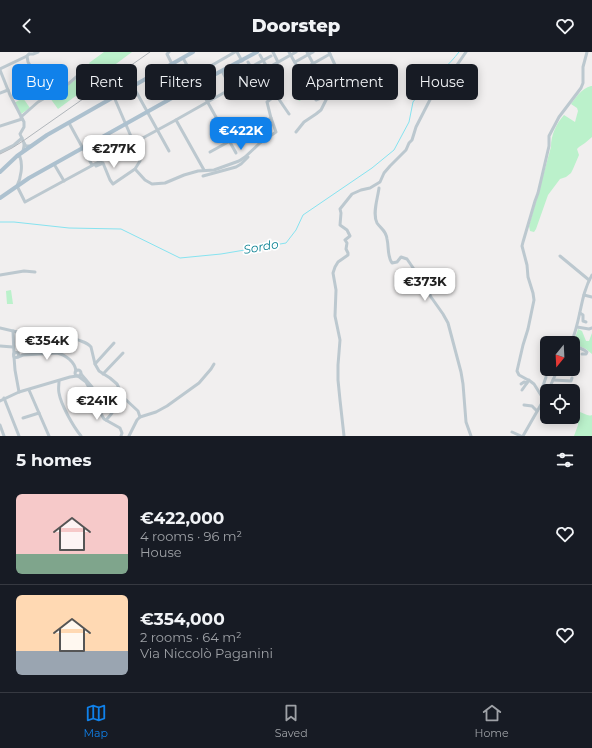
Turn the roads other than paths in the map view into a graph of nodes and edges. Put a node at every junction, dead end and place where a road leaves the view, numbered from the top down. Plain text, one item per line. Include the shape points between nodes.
1 (38, 52) edge
2 (169, 52) edge
3 (193, 52) edge
4 (236, 52) edge
5 (273, 52) edge
6 (296, 52) edge
7 (313, 52) edge
8 (466, 52) edge
9 (587, 52) edge
10 (290, 53) edge
11 (308, 53) edge
12 (330, 53) edge
13 (28, 54) edge
14 (258, 54) edge
15 (271, 56) dead end
16 (183, 58) junction
17 (263, 60) junction
18 (242, 61) junction
19 (278, 62) junction
20 (295, 62) joint
21 (29, 64) edge
22 (172, 64) joint
23 (186, 64) edge
24 (215, 64) edge
25 (256, 64) edge
26 (266, 64) edge
27 (275, 64) edge
28 (314, 64) joint
29 (335, 64) edge
30 (0, 70) edge
31 (222, 71) junction
32 (216, 74) edge
33 (224, 76) edge
34 (76, 77) edge
35 (68, 83) edge
36 (8, 90) junction
37 (224, 92) edge
38 (0, 93) edge
39 (137, 93) edge
40 (42, 100) edge
41 (109, 100) edge
42 (115, 100) edge
43 (169, 100) edge
44 (270, 100) edge
45 (279, 100) edge
46 (326, 100) edge
47 (208, 102) junction
48 (148, 112) junction
49 (289, 114) dead end
50 (22, 118) junction
51 (271, 118) junction
52 (176, 120) junction
53 (69, 123) junction
54 (126, 124) junction
55 (0, 126) edge
56 (157, 130) junction
57 (296, 132) dead end
58 (106, 135) junction
59 (22, 138) junction
60 (229, 140) junction
61 (24, 143) junction
62 (134, 143) junction
63 (29, 148) junction
64 (83, 148) junction
65 (169, 151) dead end
66 (0, 152) edge
67 (116, 152) junction
68 (210, 152) dead end
69 (236, 152) dead end
70 (251, 152) junction
71 (22, 153) junction
72 (17, 156) junction
73 (54, 164) junction
74 (93, 164) junction
75 (135, 169) junction
76 (204, 170) junction
77 (0, 172) edge
78 (203, 176) dead end
79 (29, 178) junction
80 (64, 180) junction
81 (17, 186) junction
82 (379, 188) dead end
83 (0, 198) edge
84 (560, 256) dead end
85 (35, 272) dead end
86 (0, 275) edge
87 (592, 275) edge
88 (589, 280) junction
89 (584, 295) junction
90 (592, 297) edge
91 (580, 313) junction
92 (586, 322) dead end
93 (577, 327) junction
94 (0, 328) edge
95 (592, 328) edge
96 (12, 331) junction
97 (574, 336) edge
98 (114, 343) dead end
99 (0, 346) edge
100 (13, 347) junction
101 (580, 348) edge
102 (123, 352) dead end
103 (582, 354) dead end
104 (16, 356) junction
105 (95, 364) junction
106 (214, 364) dead end
107 (76, 372) junction
108 (104, 374) junction
109 (79, 375) junction
110 (555, 376) edge
111 (70, 377) junction
112 (546, 377) dead end
113 (572, 378) dead end
114 (59, 380) junction
115 (553, 380) junction
116 (528, 381) junction
117 (542, 381) dead end
118 (521, 384) dead end
119 (543, 384) edge
120 (544, 384) edge
121 (551, 384) edge
122 (28, 390) junction
123 (522, 390) dead end
124 (19, 392) junction
125 (110, 392) dead end
126 (540, 394) edge
127 (4, 398) junction
128 (0, 400) edge
129 (524, 406) dead end
130 (540, 406) edge
131 (537, 411) junction
132 (39, 413) junction
133 (140, 417) junction
134 (23, 418) dead end
135 (106, 420) junction
136 (0, 425) edge
137 (512, 432) dead end
138 (4, 436) edge
139 (19, 436) edge
140 (49, 436) edge
141 (81, 436) edge
142 (120, 436) edge
143 (129, 436) edge
144 (344, 436) edge
145 (471, 436) edge
146 (522, 436) edge

1 - 13 street
2 - 22 street via 167,54
3 - 16 main road
4 - 18 street
4 - 24 street
5 - 19 street
6 - 10 street
7 - 11 street
8 - 144 street via 437,86 406,150 390,166 380,182 352,194 340,209 340,225 350,236 345,240 348,255 338,262 333,273 336,290 334,316 340,340 338,380
9 - 116 street via 581,88 559,117 549,136 538,193 523,239 522,246 534,300 517,371
10 - 19 street
10 - 20 street
11 - 20 street
11 - 28 street
12 - 28 street
12 - 29 street
13 - 21 street
13 - 30 street
14 - 17 street
14 - 18 main road
15 - 17 street
16 - 22 main road
16 - 23 street
17 - 25 street
17 - 26 street
18 - 31 main road
19 - 27 street
30 - 36 street
31 - 32 main road
31 - 33 street
34 - 35 street
36 - 38 street
36 - 50 street
37 - 47 street
39 - 48 street
40 - 50 street
41 - 53 main road
42 - 54 street
43 - 48 main road
44 - 51 street via 267,102
45 - 49 street
46 - 57 street via 321,110 304,122
47 - 52 street
47 - 60 street
48 - 54 main road
48 - 56 street
50 - 55 street
50 - 59 street
51 - 60 street
51 - 70 street via 276,132
52 - 56 street
52 - 76 street
53 - 63 main road
53 - 64 street
54 - 58 main road
54 - 62 street
56 - 62 street
56 - 65 street
58 - 64 main road
58 - 67 street
59 - 61 street
59 - 66 street
60 - 68 street
60 - 69 street
61 - 63 street
61 - 71 street
62 - 67 street
62 - 75 street via 140,161
63 - 71 main road
63 - 79 street via 23,157 21,178
64 - 73 main road
64 - 74 street
67 - 74 street
70 - 76 street via 233,164 214,170
70 - 78 street via 236,167
71 - 72 main road
72 - 77 main road
72 - 81 street via 21,162
73 - 79 main road
73 - 80 street
74 - 75 street via 96,166 103,163 113,184
74 - 80 street
75 - 76 street via 152,184 166,183
79 - 81 main road
80 - 81 street via 25,202
81 - 83 main road
82 - 145 street via 376,221 386,233 390,261 397,262 401,257 407,259 448,323 461,372 466,422
84 - 88 street
85 - 86 street
87 - 88 street
88 - 89 street
89 - 90 street
89 - 91 street
91 - 92 street
91 - 93 street
93 - 95 street
93 - 97 street
94 - 96 street
96 - 100 street
96 - 105 street via 30,335 68,333 90,345
98 - 105 street
99 - 100 street
100 - 104 street
101 - 103 street via 587,352
102 - 108 street
104 - 107 street via 62,354 72,361
104 - 124 street via 14,363
105 - 108 street
106 - 133 street via 199,383 167,406
107 - 109 street via 79,370
107 - 111 street
108 - 133 street via 117,384 124,398 138,411
109 - 111 street
109 - 135 street via 92,387 100,412
110 - 115 street
111 - 114 street
112 - 120 street
113 - 115 street via 571,381
114 - 122 street
114 - 141 street via 61,402
115 - 121 street
116 - 118 street
116 - 123 street
116 - 126 street
117 - 119 street
122 - 124 street
122 - 132 street
124 - 127 street
125 - 135 street via 114,407 113,413
127 - 128 street
127 - 139 street
129 - 131 street via 532,406
130 - 131 street
131 - 146 street
132 - 134 street
132 - 140 street
133 - 143 street
135 - 142 street via 120,428
136 - 138 street
137 - 146 street

